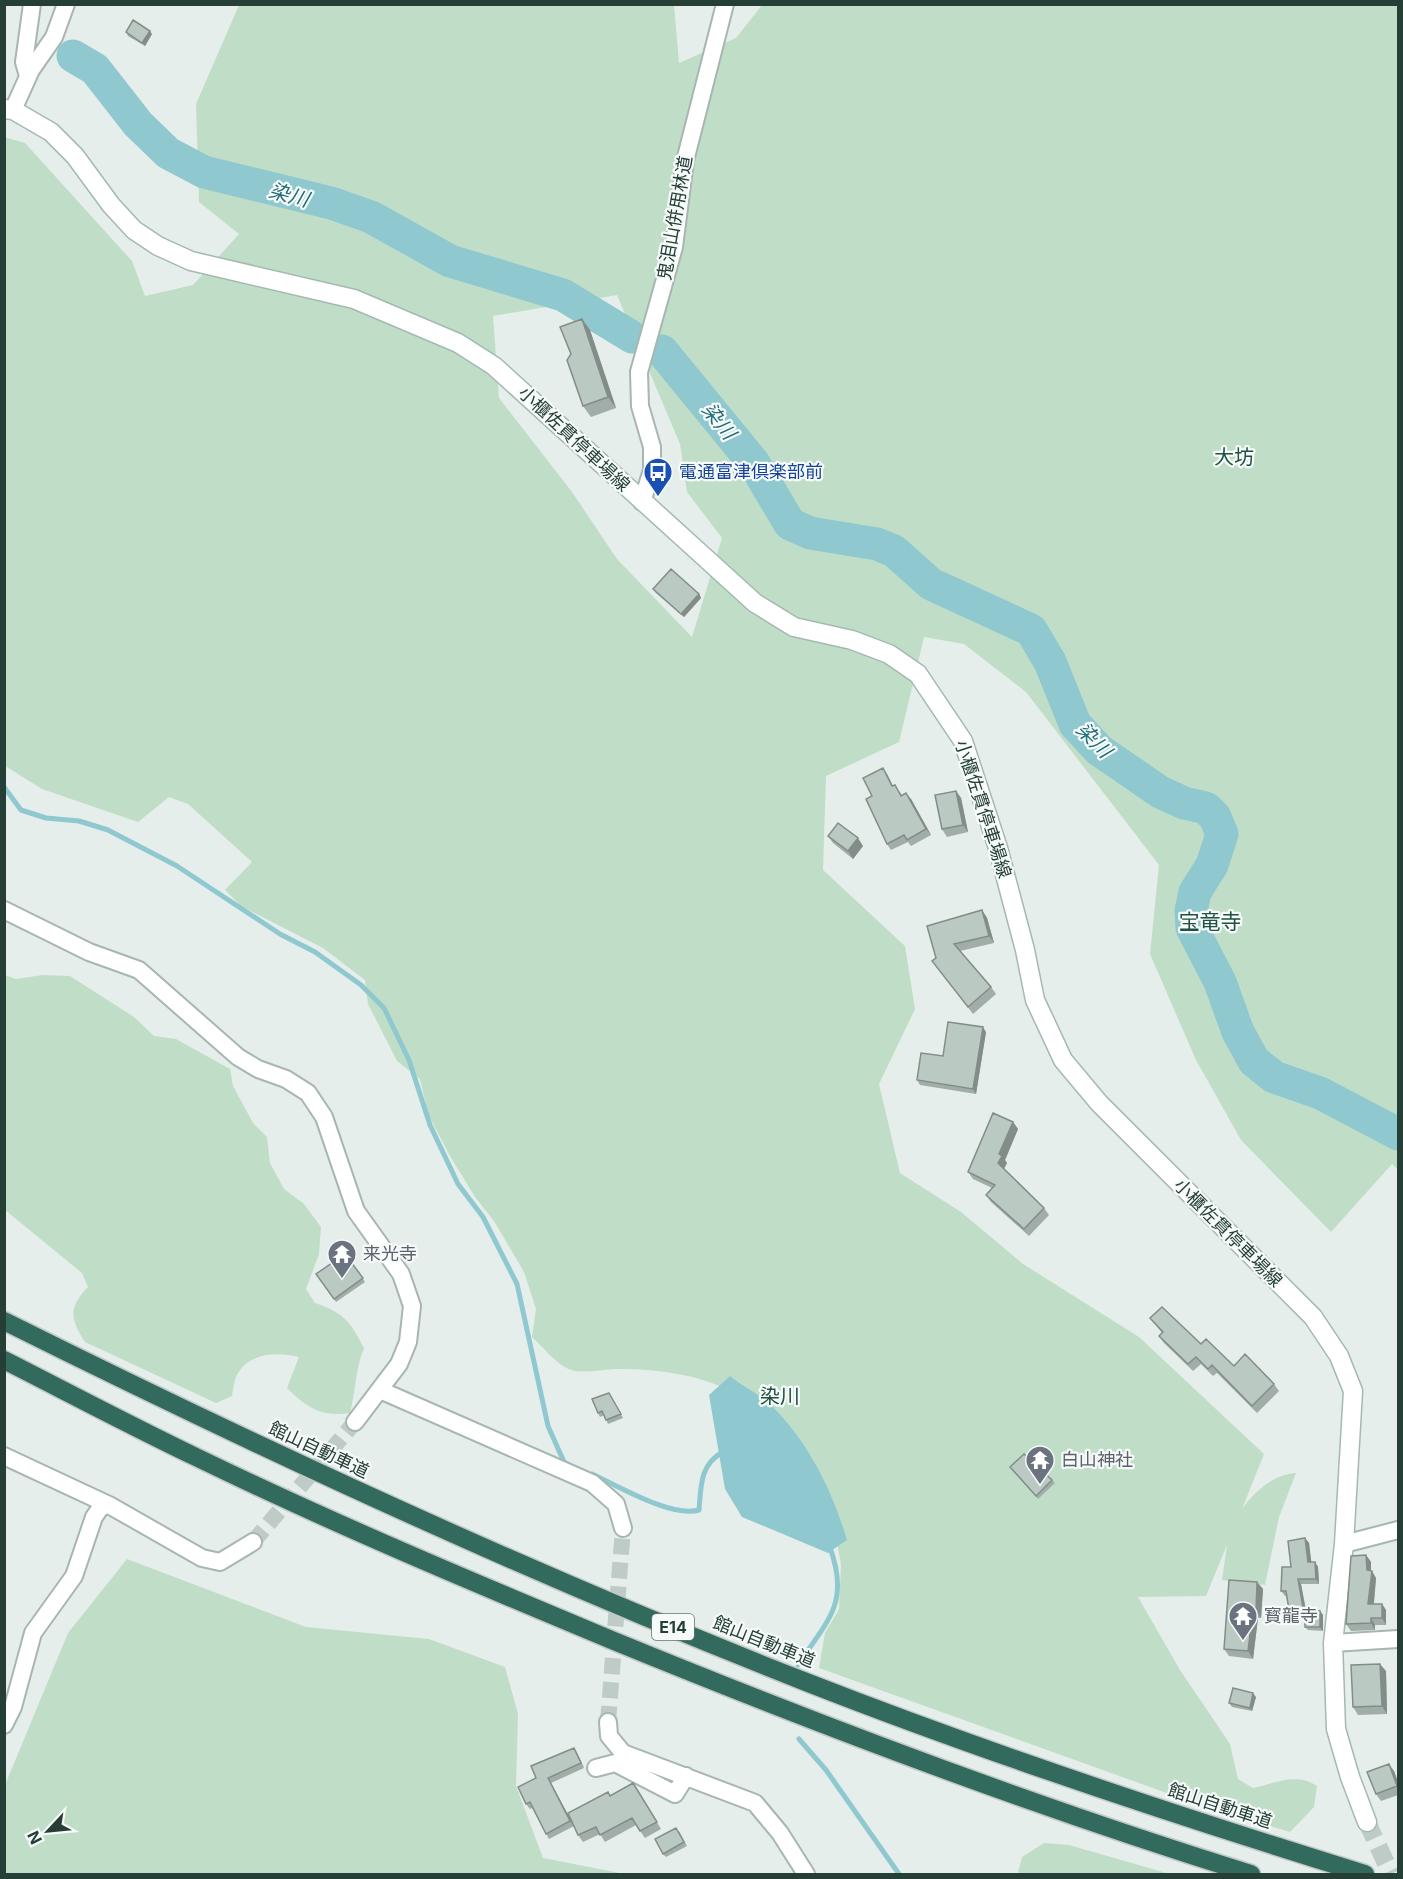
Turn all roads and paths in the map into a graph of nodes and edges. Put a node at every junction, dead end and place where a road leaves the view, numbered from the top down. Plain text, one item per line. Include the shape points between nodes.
1 (32, 4) edge
2 (66, 4) edge
3 (725, 4) edge
4 (28, 76) junction
5 (9, 109) edge
6 (642, 502) junction
7 (4, 910) edge
8 (4, 1321) edge
9 (4, 1360) edge
10 (380, 1390) junction
11 (356, 1422) tunnel mouth
12 (4, 1456) edge
13 (109, 1505) junction
14 (623, 1528) tunnel mouth
15 (1398, 1530) edge
16 (253, 1542) tunnel mouth
17 (1344, 1544) junction
18 (1398, 1640) edge
19 (1332, 1642) junction
20 (608, 1722) tunnel mouth
21 (4, 1725) edge
22 (596, 1768) dead end
23 (686, 1776) junction
24 (1367, 1822) tunnel mouth
25 (806, 1875) edge
26 (1251, 1875) edge
27 (1365, 1875) edge

1 - 4 street via 24,62
2 - 4 street via 54,37
3 - 6 street, 鬼泪山併用林道 via 685,161 674,247 639,372 640,406 652,447 652,470
4 - 5 street
5 - 6 main road, 小櫃佐貫停車場線 via 51,132 134,230 158,246 191,261 354,299 458,343 494,366
6 - 17 main road, 小櫃佐貫停車場線 via 755,603 794,627 852,640 889,654 918,674 943,708 963,741 998,848 1035,1000 1063,1060 1099,1103 1313,1317 1340,1356 1353,1391
7 - 10 street via 139,970 238,1057 308,1093 324,1117 357,1211 401,1274 412,1306 408,1341 399,1364
8 - 27 highway, 館山自動車道 / E14 via 217,1427 483,1548 795,1678 1130,1800
9 - 26 highway, E14 via 200,1459 479,1585 896,1753 1125,1835
10 - 11 street
10 - 14 street via 592,1483 616,1504
12 - 13 street
13 - 16 street via 202,1558 220,1562
13 - 21 street via 101,1507 94,1517 74,1575 33,1633 13,1707
15 - 17 street
17 - 19 main road, 小櫃佐貫停車場線
18 - 19 street
19 - 24 main road, 小櫃佐貫停車場線 via 1336,1729
20 - 23 street via 609,1736 623,1753
22 - 23 street via 615,1763 675,1794
23 - 25 street via 755,1803 780,1833

